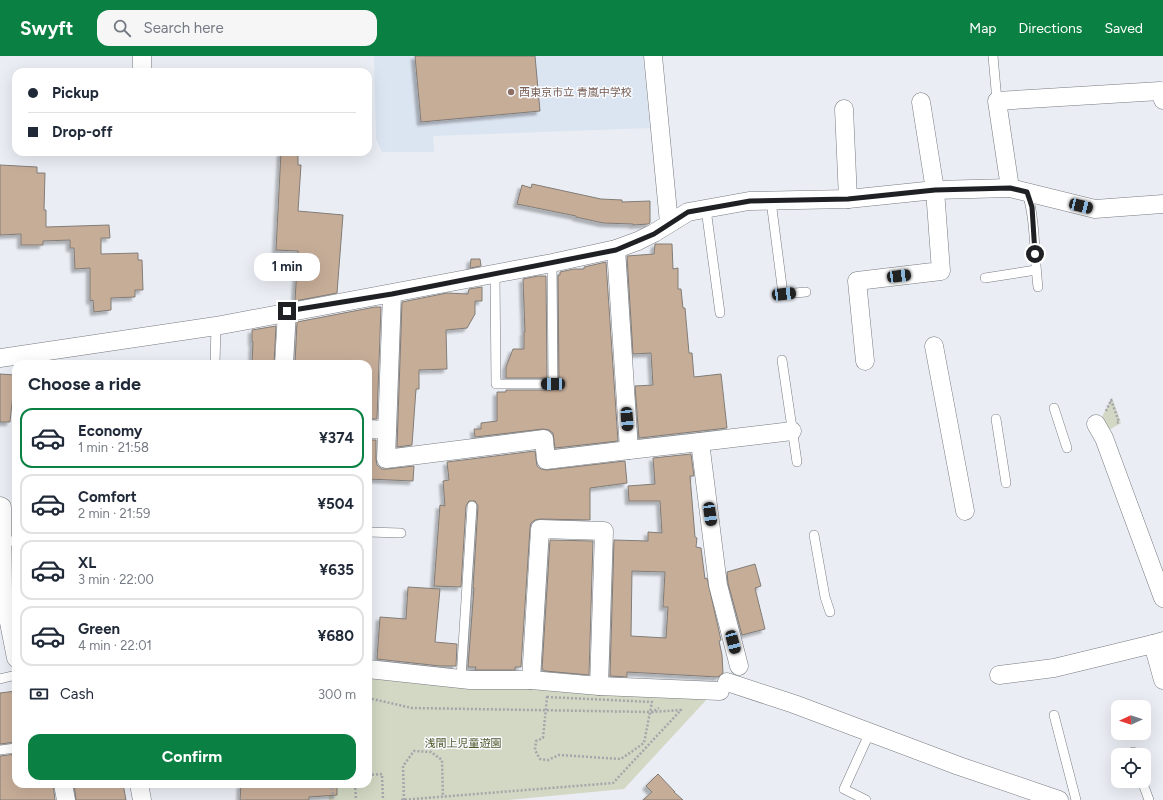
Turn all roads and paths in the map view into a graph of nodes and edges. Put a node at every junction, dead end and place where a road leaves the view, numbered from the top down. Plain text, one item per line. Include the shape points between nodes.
1 (142, 56) edge
2 (653, 56) edge
3 (993, 56) edge
4 (142, 68) edge
5 (1163, 100) edge
6 (997, 101) junction
7 (921, 102) dead end
8 (844, 109) dead end
9 (935, 190) junction
10 (1019, 190) junction
11 (848, 199) junction
12 (771, 201) junction
13 (1163, 204) edge
14 (706, 209) junction
15 (669, 224) junction
16 (616, 250) junction
17 (552, 263) junction
18 (1036, 270) junction
19 (495, 274) junction
20 (985, 278) dead end
21 (1038, 287) dead end
22 (806, 292) dead end
23 (392, 294) junction
24 (287, 311) junction
25 (720, 313) dead end
26 (216, 326) junction
27 (934, 346) dead end
28 (0, 358) edge
29 (215, 360) edge
30 (284, 360) edge
31 (782, 360) dead end
32 (865, 361) dead end
33 (1054, 408) dead end
34 (996, 419) dead end
35 (1096, 424) dead end
36 (372, 429) edge
37 (387, 430) junction
38 (792, 431) junction
39 (700, 442) junction
40 (1068, 448) dead end
41 (629, 450) junction
42 (797, 462) dead end
43 (1006, 483) dead end
44 (0, 506) edge
45 (472, 506) dead end
46 (965, 511) dead end
47 (372, 532) edge
48 (401, 533) dead end
49 (814, 535) dead end
50 (9, 541) edge
51 (1163, 598) edge
52 (830, 612) dead end
53 (12, 638) edge
54 (1158, 643) edge
55 (739, 666) dead end
56 (372, 668) edge
57 (999, 675) dead end
58 (12, 676) edge
59 (461, 678) junction
60 (0, 679) edge
61 (531, 680) junction
62 (1163, 680) edge
63 (598, 686) junction
64 (684, 690) junction
65 (372, 699) edge
66 (546, 710) junction
67 (651, 712) junction
68 (1054, 715) dead end
69 (870, 732) junction
70 (12, 748) edge
71 (0, 750) edge
72 (372, 775) edge
73 (64, 788) edge
74 (140, 788) edge
75 (332, 788) edge
76 (355, 788) edge
77 (1145, 788) edge
78 (1023, 794) edge
79 (443, 797) junction
80 (66, 800) edge
81 (142, 800) edge
82 (333, 800) edge
83 (356, 800) edge
84 (383, 800) edge
85 (403, 800) edge
86 (866, 800) edge
87 (1059, 800) edge
88 (1076, 800) edge
89 (1149, 800) edge

1 - 4 street
2 - 15 street
3 - 6 lane
5 - 6 street via 1160,91
6 - 10 street
7 - 9 street
8 - 11 street
9 - 10 street
9 - 11 street
9 - 32 street via 941,271 857,281
10 - 13 street via 1095,209
10 - 18 lane via 1032,207
11 - 12 street
12 - 14 street via 750,201
12 - 22 lane via 784,294
14 - 15 street via 688,212
14 - 25 lane
15 - 16 street via 654,234
16 - 17 street
16 - 41 street
17 - 19 street
17 - 19 lane via 553,384 496,384
18 - 20 lane
18 - 21 lane
19 - 23 street
23 - 24 street
23 - 37 street
24 - 26 street
24 - 30 street
26 - 28 street
26 - 29 lane
27 - 46 street
31 - 38 lane
33 - 40 lane
34 - 43 lane
35 - 51 street via 1104,438
36 - 37 street
37 - 41 street via 386,460 544,439 546,460
38 - 39 street
38 - 42 lane
39 - 41 street
39 - 55 street via 718,585
44 - 50 street
45 - 59 lane
47 - 48 lane
49 - 52 lane
50 - 53 street via 3,592
54 - 57 street via 1054,668
54 - 62 street
56 - 59 street
58 - 60 lane
59 - 61 street
61 - 63 street
61 - 63 street via 540,529 604,531
63 - 64 street
64 - 67 path
64 - 69 street via 724,687 794,704
65 - 66 path via 412,708
66 - 67 path
66 - 67 path via 547,697 652,702
66 - 67 path via 543,738 536,741 535,750 540,759 548,760 559,755 621,760 644,743
67 - 79 path via 681,710 613,783
68 - 88 lane
69 - 78 street
69 - 86 lane via 844,789
70 - 71 lane
72 - 84 path via 382,774
73 - 80 street
74 - 81 street
75 - 82 path
76 - 83 path
77 - 89 lane
78 - 87 street
79 - 85 path
79 - 85 path via 442,760 431,752 414,751 403,766

